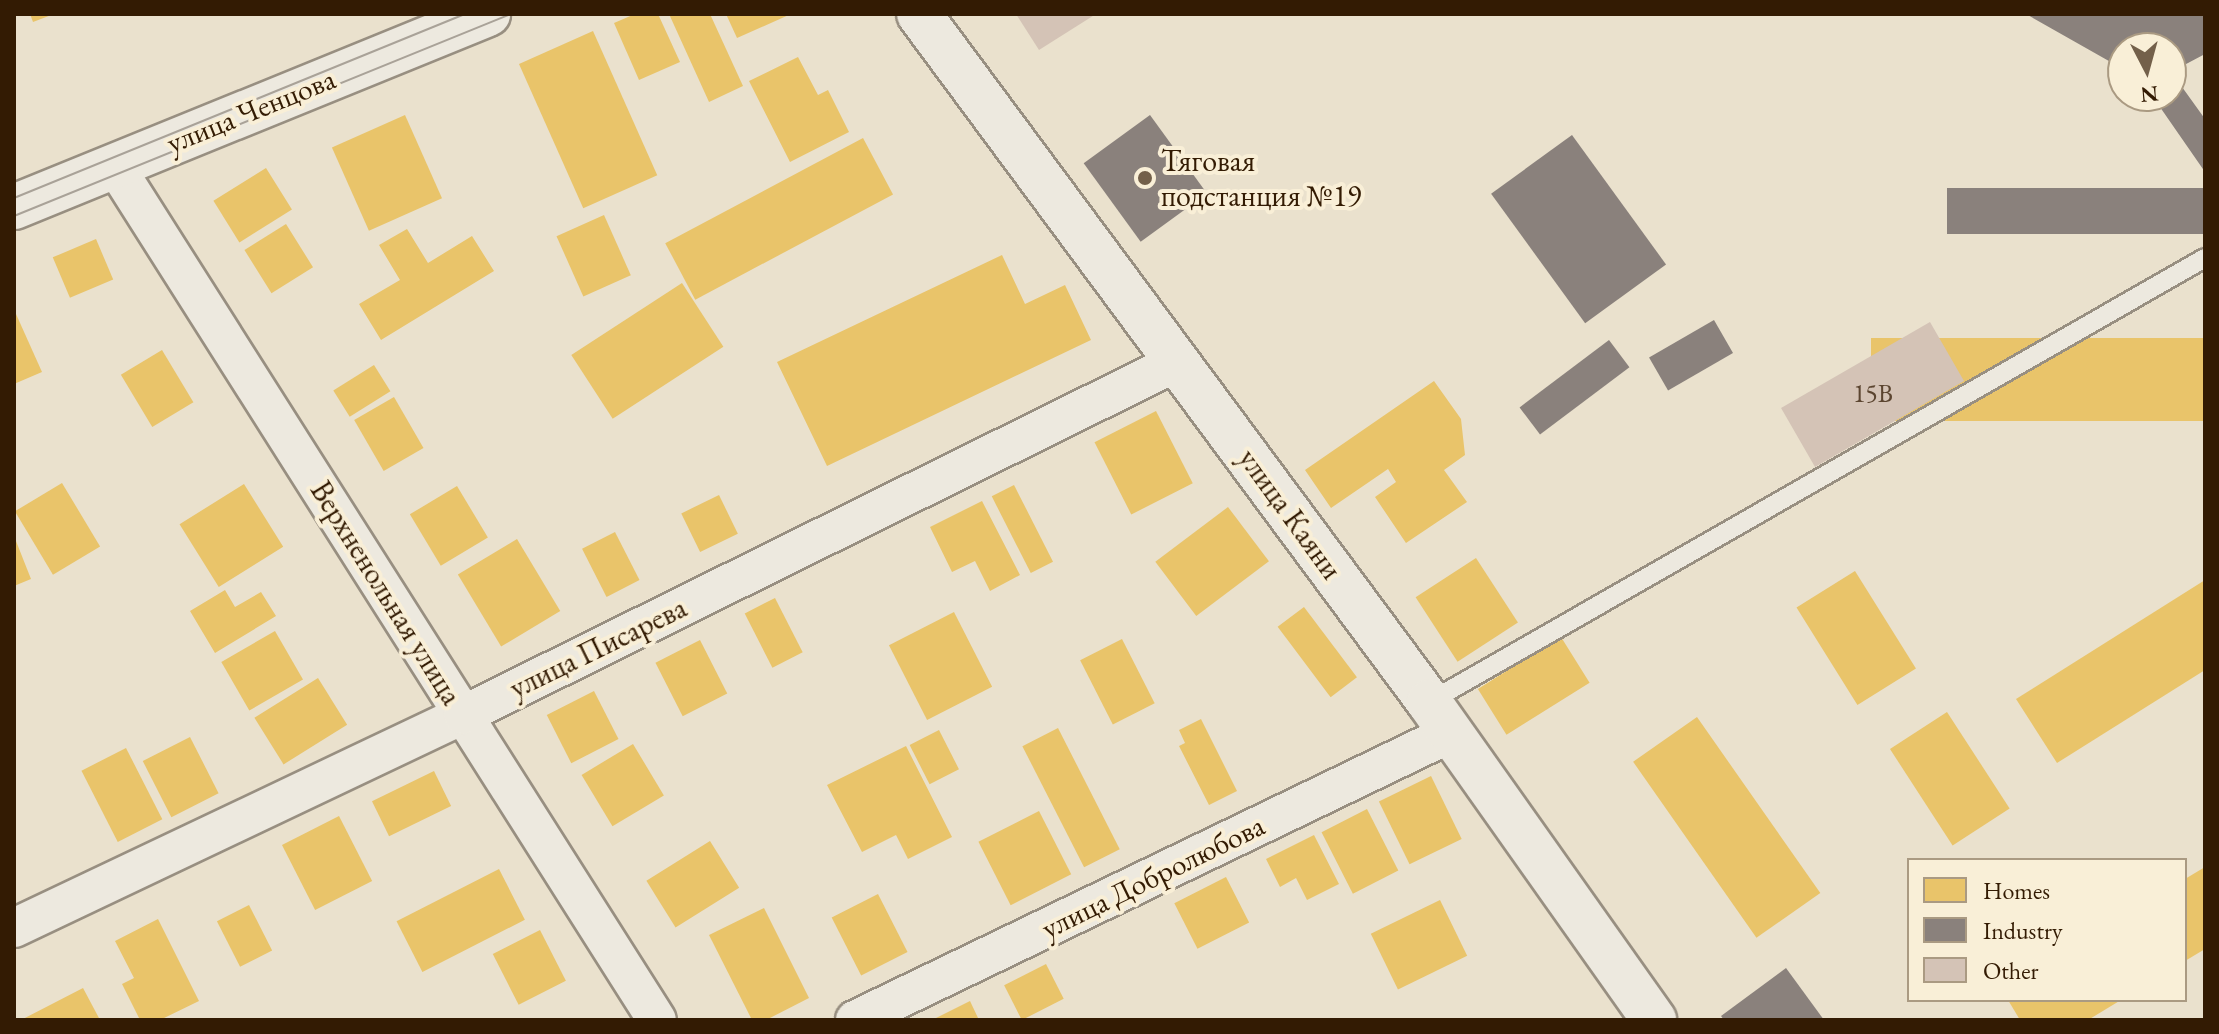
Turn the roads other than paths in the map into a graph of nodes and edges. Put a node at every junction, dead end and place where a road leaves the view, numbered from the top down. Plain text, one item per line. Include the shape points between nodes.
1 (488, 14) edge
2 (919, 14) edge
3 (115, 166) junction
4 (14, 207) edge
5 (2205, 258) edge
6 (1179, 361) junction
7 (463, 715) junction
8 (1440, 717) junction
9 (14, 928) edge
10 (657, 1020) edge
11 (855, 1020) edge
12 (1654, 1020) edge

1 - 3 street, улица Ченцова
2 - 6 street, улица Каяни
3 - 4 street, улица Ченцова
3 - 7 street, Верхненольная улица
5 - 8 lane
6 - 7 street, улица Писарева
6 - 8 street, улица Каяни
7 - 9 street, улица Писарева
7 - 10 street, Верхненольная улица
8 - 11 street, улица Добролюбова
8 - 12 street, улица Каяни

